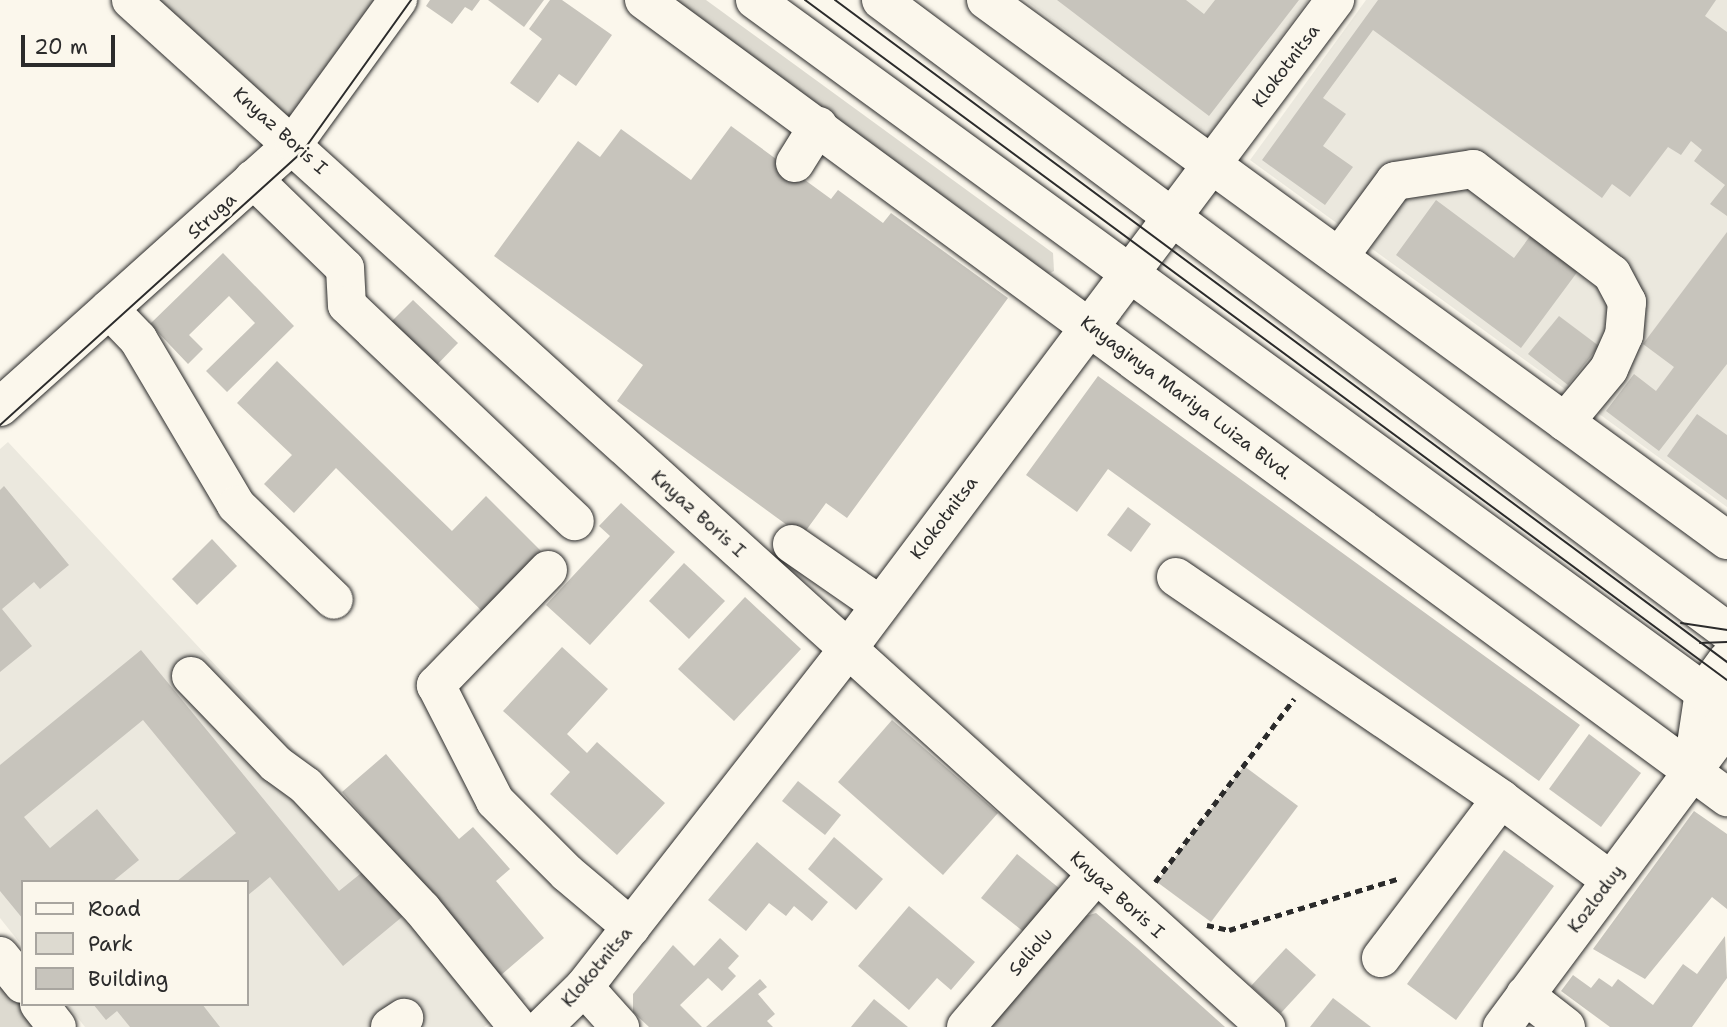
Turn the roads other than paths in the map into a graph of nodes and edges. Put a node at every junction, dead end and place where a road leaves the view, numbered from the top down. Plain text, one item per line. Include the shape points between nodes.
1 (131, 0) edge
2 (397, 0) edge
3 (644, 0) edge
4 (755, 0) edge
5 (881, 0) edge
6 (986, 0) edge
7 (1335, 0) edge
8 (818, 126) junction
9 (294, 143) junction
10 (795, 163) dead end
11 (1212, 164) junction
12 (253, 179) junction
13 (1171, 217) junction
14 (1339, 257) junction
15 (1129, 272) junction
16 (109, 309) junction
17 (1089, 325) junction
18 (0, 407) edge
19 (1565, 422) junction
20 (575, 522) dead end
21 (1727, 540) edge
22 (792, 544) dead end
23 (548, 570) dead end
24 (1175, 577) dead end
25 (334, 600) dead end
26 (880, 605) junction
27 (1727, 631) edge
28 (847, 650) junction
29 (1727, 660) edge
30 (191, 676) dead end
31 (1715, 700) edge
32 (1727, 725) edge
33 (1692, 771) junction
34 (1727, 797) edge
35 (1501, 799) junction
36 (1095, 876) junction
37 (1610, 880) junction
38 (631, 927) junction
39 (0, 956) edge
40 (1381, 958) dead end
41 (21, 982) edge
42 (584, 987) junction
43 (1525, 995) junction
44 (41, 1006) edge
45 (57, 1027) edge
46 (518, 1027) edge
47 (543, 1027) edge
48 (621, 1027) edge
49 (966, 1027) edge
50 (1266, 1027) edge
51 (1502, 1027) edge
52 (1566, 1027) edge

1 - 9 street, Knyaz Boris I
2 - 9 street, Struga
3 - 8 street, Knyaginya Mariya Luiza Blvd.
4 - 15 street
5 - 13 street
6 - 11 street
7 - 11 street, Klokotnitsa
8 - 10 street
8 - 17 street, Knyaginya Mariya Luiza Blvd.
9 - 12 street, Struga
9 - 28 street, Knyaz Boris I
11 - 13 street, Klokotnitsa
11 - 14 street
12 - 16 street, Struga
12 - 20 street via 345,268 348,305
13 - 15 street, Klokotnitsa
13 - 27 street
14 - 19 street
14 - 19 street via 1395,181 1473,169 1612,274 1627,302 1624,335 1609,369
15 - 17 street, Klokotnitsa
15 - 31 street
16 - 18 street, Struga
16 - 25 street via 138,339 236,505
17 - 26 street, Klokotnitsa
17 - 33 street, Knyaginya Mariya Luiza Blvd. via 1397,558
19 - 21 street
22 - 26 street
23 - 38 street via 436,685 495,801 567,873
24 - 35 street
26 - 28 street, Klokotnitsa
28 - 36 street, Knyaz Boris I
28 - 38 street, Klokotnitsa
29 - 31 street, Kozloduy
30 - 46 street via 276,764 306,786 422,909
31 - 33 street, Kozloduy
32 - 33 street, Kozloduy
33 - 34 street, Knyaginya Mariya Luiza Blvd.
33 - 37 street, Kozloduy
35 - 37 street
35 - 40 street
36 - 49 street, Seliolu
36 - 50 street, Knyaz Boris I
37 - 43 street, Kozloduy
38 - 42 street, Klokotnitsa
39 - 41 street
42 - 47 street, Klokotnitsa
42 - 48 street
43 - 51 street, Kozloduy
43 - 52 street
44 - 45 street

